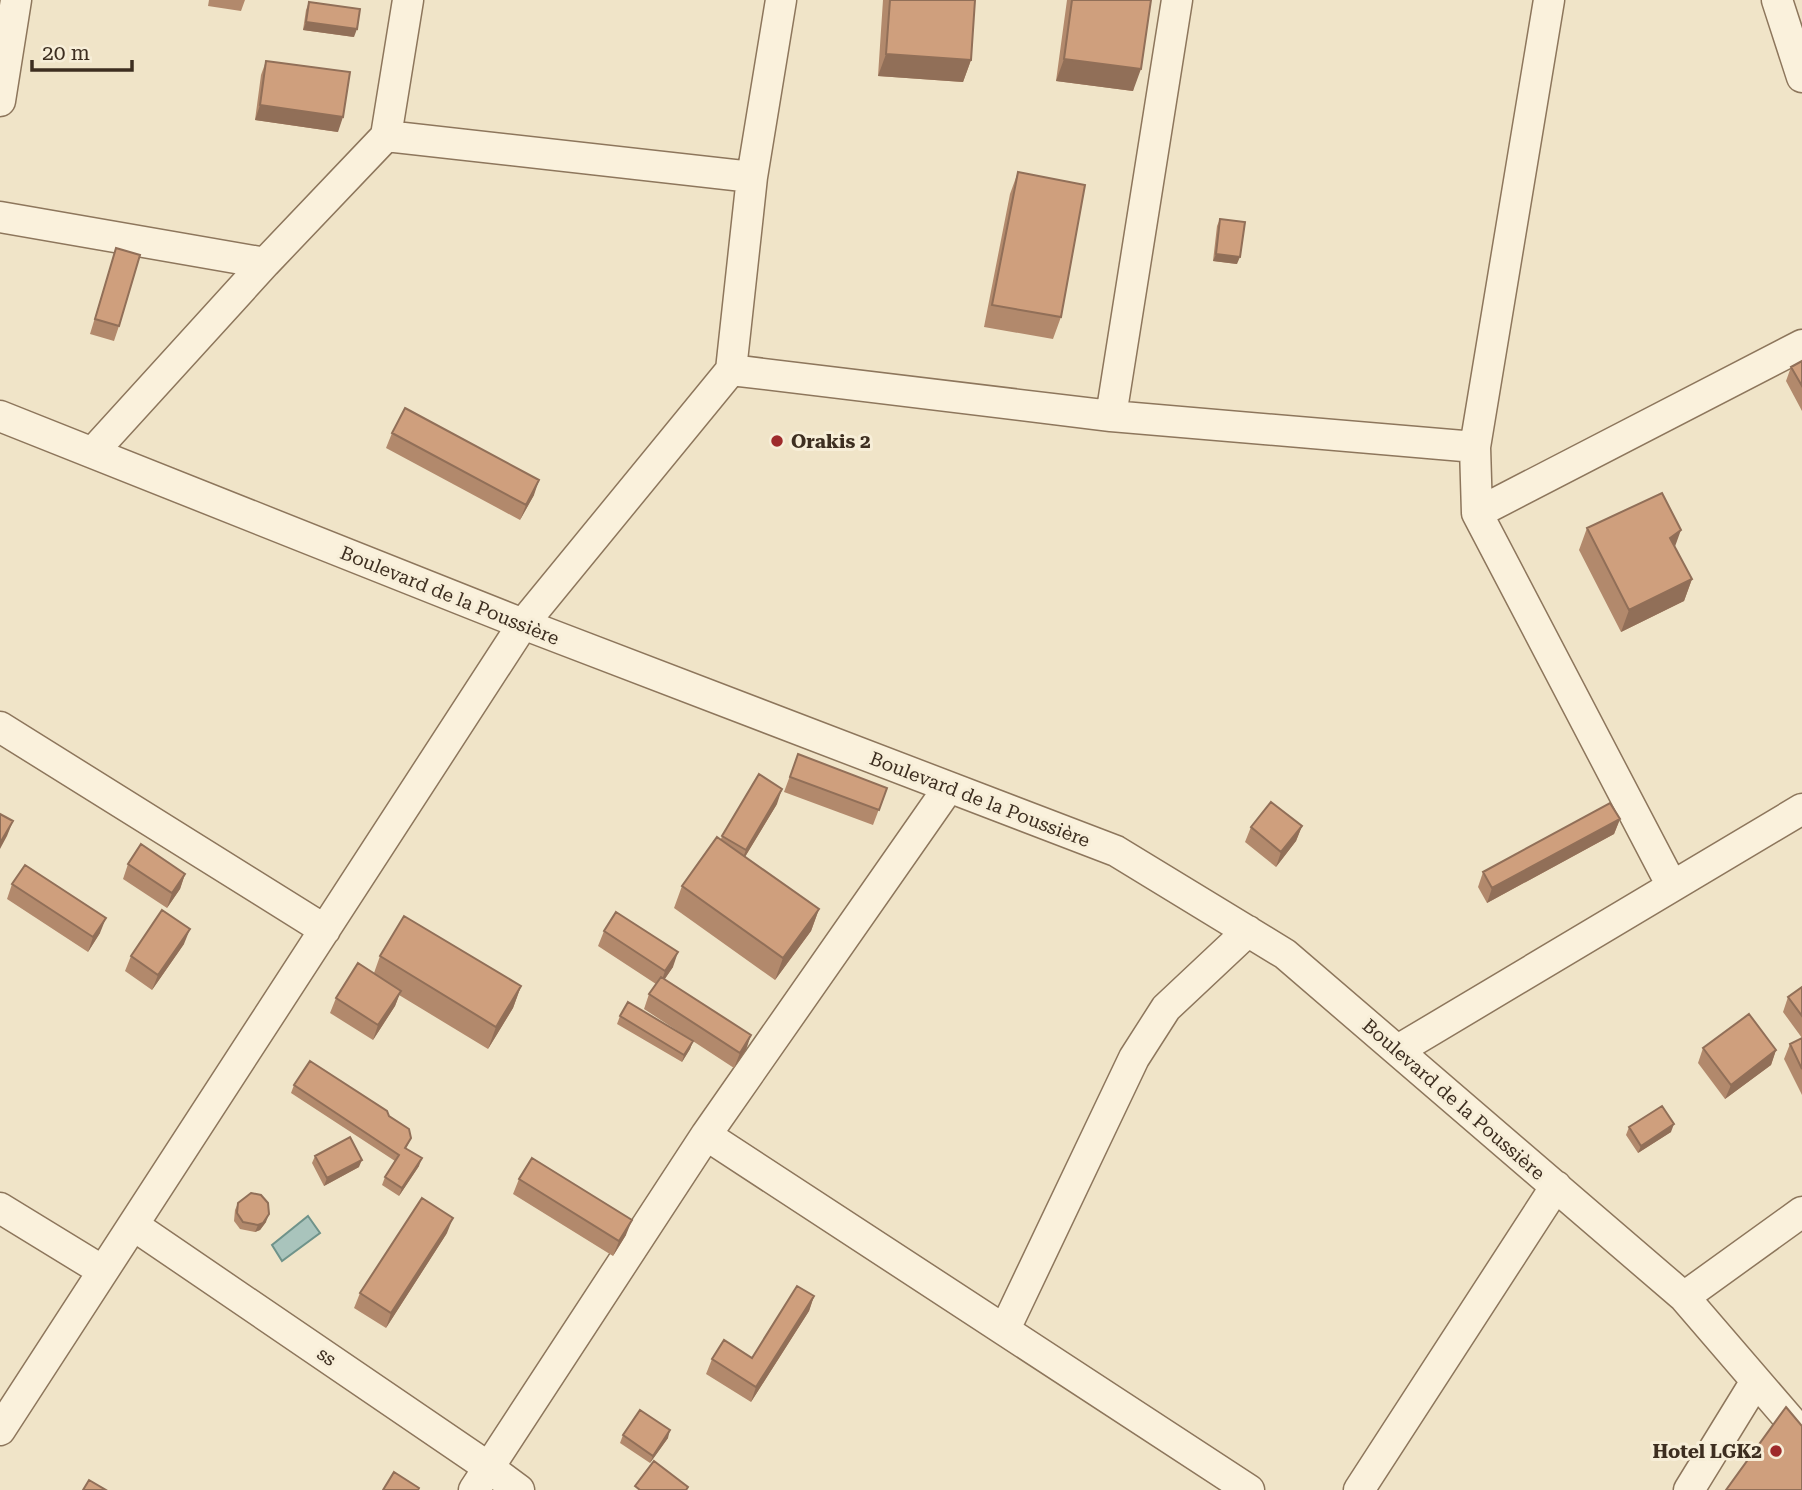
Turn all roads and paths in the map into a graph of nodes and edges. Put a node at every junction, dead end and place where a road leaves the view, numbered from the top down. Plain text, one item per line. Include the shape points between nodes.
1 (16, 0) edge
2 (408, 0) edge
3 (781, 0) edge
4 (1177, 0) edge
5 (1549, 0) edge
6 (1777, 0) edge
7 (1802, 78) edge
8 (0, 101) edge
9 (386, 136) junction
10 (752, 177) junction
11 (0, 217) edge
12 (265, 263) junction
13 (1802, 345) edge
14 (731, 370) junction
15 (0, 416) edge
16 (1111, 416) junction
17 (1475, 447) junction
18 (93, 452) junction
19 (1477, 513) junction
20 (523, 624) junction
21 (0, 727) edge
22 (949, 787) junction
23 (1802, 809) edge
24 (1672, 886) junction
25 (325, 930) junction
26 (1248, 931) junction
27 (1398, 1050) junction
28 (706, 1135) junction
29 (1556, 1186) junction
30 (0, 1208) edge
31 (1802, 1212) edge
32 (133, 1224) junction
33 (103, 1271) junction
34 (1684, 1297) junction
35 (1005, 1329) junction
36 (1756, 1381) junction
37 (0, 1430) edge
38 (1802, 1434) edge
39 (481, 1478) edge
40 (519, 1490) edge
41 (1248, 1490) edge
42 (1359, 1490) edge
43 (1689, 1490) edge

1 - 8 street
2 - 9 street
3 - 10 street
4 - 16 street
5 - 17 street
6 - 7 street
9 - 10 street
9 - 12 street
10 - 14 street
11 - 12 street
12 - 18 street
13 - 19 street
14 - 16 street
14 - 20 street
15 - 18 street, Boulevard de la Poussière
16 - 17 street
17 - 19 street
18 - 20 street, Boulevard de la Poussière
19 - 24 street
20 - 22 street, Boulevard de la Poussière
20 - 25 street
21 - 25 street
22 - 26 street, Boulevard de la Poussière via 1116,851
22 - 28 street
23 - 24 street
24 - 27 street
25 - 32 street
26 - 27 street, Boulevard de la Poussière via 1285,954
26 - 35 street via 1166,1009 1133,1058
27 - 29 street, Boulevard de la Poussière
28 - 35 street
28 - 39 street
29 - 34 street, Boulevard de la Poussière
29 - 42 street
30 - 33 street
31 - 34 street
32 - 33 street
32 - 39 street, ss
33 - 37 street
34 - 36 street, Boulevard de la Poussière
35 - 41 street
36 - 38 street, Boulevard de la Poussière
36 - 43 street
39 - 40 street, ss

